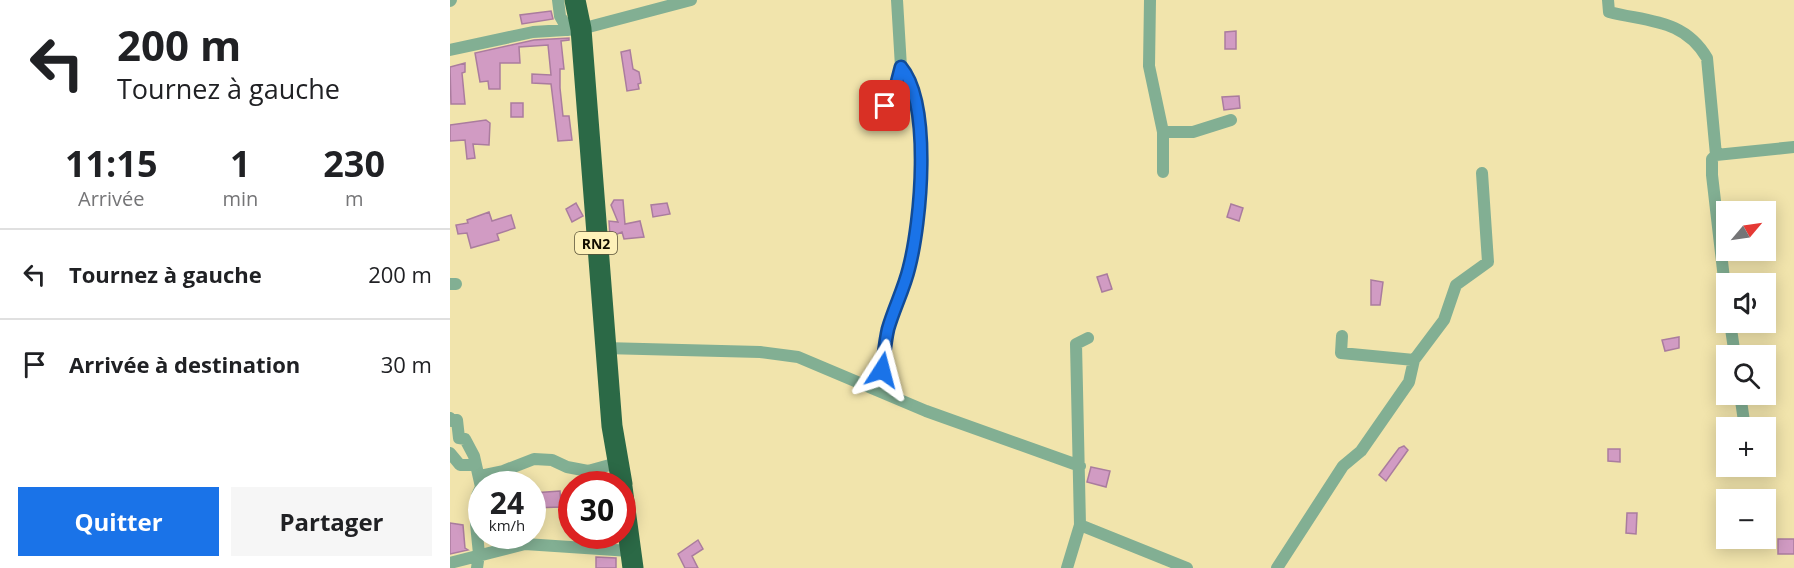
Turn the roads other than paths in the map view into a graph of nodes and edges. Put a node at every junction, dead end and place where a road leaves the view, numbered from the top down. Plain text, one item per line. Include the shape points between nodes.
1 (558, 0) edge
2 (575, 0) edge
3 (692, 0) edge
4 (897, 0) edge
5 (1150, 0) edge
6 (1608, 0) edge
7 (574, 29) junction
8 (450, 50) edge
9 (901, 67) junction
10 (885, 106) dead end
11 (1231, 120) dead end
12 (1163, 132) junction
13 (1794, 147) edge
14 (1716, 156) junction
15 (1163, 172) dead end
16 (1482, 173) dead end
17 (1723, 273) edge
18 (1342, 336) dead end
19 (1088, 338) dead end
20 (604, 348) junction
21 (1414, 360) junction
22 (878, 390) junction
23 (450, 418) edge
24 (450, 453) edge
25 (616, 463) junction
26 (1080, 466) junction
27 (478, 470) junction
28 (618, 471) edge
29 (1080, 525) junction
30 (479, 554) junction
31 (631, 559) edge
32 (450, 563) edge
33 (477, 568) edge
34 (1067, 568) edge
35 (1187, 568) edge
36 (1277, 568) edge

1 - 7 street via 560,16
2 - 7 highway, RN2
3 - 7 street
4 - 9 street
5 - 12 street via 1149,66
6 - 14 street via 1609,12 1678,28 1699,45 1707,58
7 - 8 street via 493,39
7 - 20 highway, RN2
9 - 10 street via 894,94
9 - 22 street via 910,78 920,129 917,228 910,266 888,329
11 - 12 street via 1193,132
12 - 15 street
13 - 14 street
14 - 17 street via 1712,159 1712,175
16 - 21 street via 1488,262 1456,285 1444,320
18 - 21 street via 1341,353
19 - 26 street via 1076,344
20 - 22 street via 760,352 798,357
20 - 25 highway, RN2
21 - 36 street via 1409,382 1361,451 1343,466
22 - 26 street
23 - 27 street via 458,420 459,438 465,439
24 - 27 street via 460,465
25 - 27 street via 588,471 534,459 503,471
25 - 28 highway, RN2
26 - 29 street
27 - 30 street
29 - 34 street
29 - 35 street
30 - 31 street via 525,544
30 - 32 street
30 - 33 street

